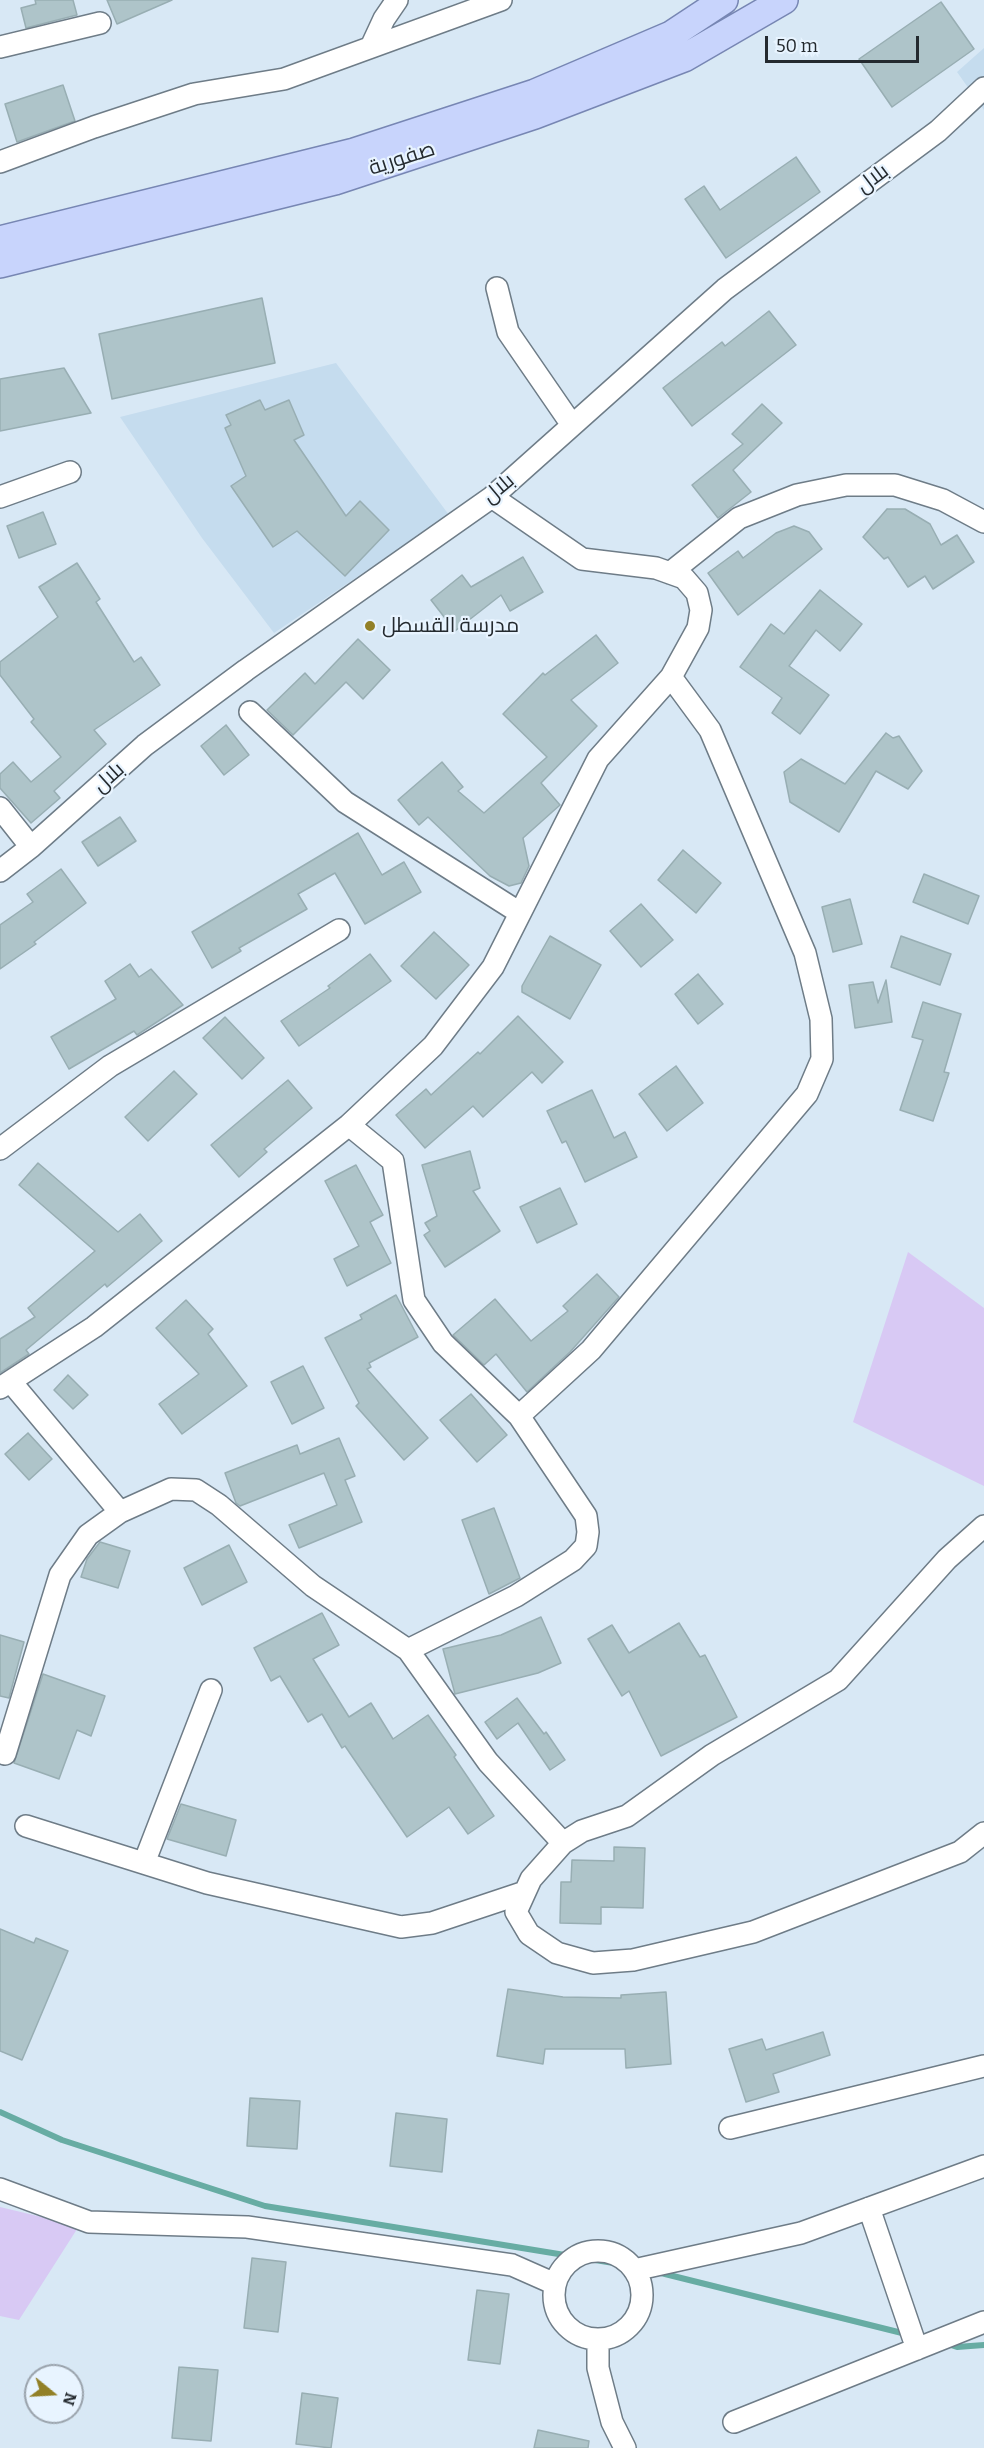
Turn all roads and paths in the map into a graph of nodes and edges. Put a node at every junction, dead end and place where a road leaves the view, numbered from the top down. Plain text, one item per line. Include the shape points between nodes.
1 (397, 0) edge
2 (501, 0) edge
3 (724, 0) edge
4 (784, 0) edge
5 (100, 23) dead end
6 (0, 47) edge
7 (371, 47) junction
8 (984, 88) edge
9 (0, 162) edge
10 (0, 240) edge
11 (0, 264) edge
12 (496, 288) dead end
13 (572, 425) junction
14 (70, 472) dead end
15 (492, 496) junction
16 (0, 497) edge
17 (984, 522) edge
18 (670, 573) junction
19 (671, 677) junction
20 (250, 712) dead end
21 (0, 808) edge
22 (31, 847) junction
23 (0, 871) edge
24 (520, 913) junction
25 (339, 930) dead end
26 (349, 1125) junction
27 (0, 1149) edge
28 (6, 1385) edge
29 (519, 1416) junction
30 (120, 1512) junction
31 (984, 1526) edge
32 (408, 1650) junction
33 (211, 1690) dead end
34 (5, 1754) dead end
35 (26, 1826) dead end
36 (984, 1833) edge
37 (563, 1843) junction
38 (144, 1863) junction
39 (525, 1893) junction
40 (984, 2066) edge
41 (730, 2128) dead end
42 (984, 2166) edge
43 (0, 2189) edge
44 (869, 2208) junction
45 (634, 2270) junction
46 (555, 2284) junction
47 (984, 2322) edge
48 (598, 2340) junction
49 (916, 2349) junction
50 (734, 2422) dead end
51 (625, 2448) edge

1 - 7 street
2 - 7 street
3 - 10 main road, صفورية via 671,35 524,96 354,152
4 - 11 main road, صفورية via 684,58 513,122 335,181
5 - 6 street
7 - 9 street via 284,79 194,94
8 - 13 street, بلال via 938,131 724,289
12 - 13 street via 508,332
13 - 15 street, بلال
14 - 16 street
15 - 18 street via 582,559
15 - 22 street, بلال via 145,745
17 - 18 street via 943,500 895,485 846,485 797,495 739,518
18 - 19 street via 684,578 697,593 701,610 698,628
19 - 24 street via 598,759
19 - 29 street via 710,730 805,952 821,1019 822,1059 807,1095 591,1350
20 - 24 street via 345,802
21 - 22 street
22 - 23 street, بلال
24 - 26 street via 493,967 433,1046
25 - 27 street via 110,1066
26 - 28 street via 94,1328
26 - 29 street via 393,1161 414,1300 443,1343
28 - 30 street
29 - 32 street via 586,1516 586,1546 573,1560 516,1596
30 - 32 street via 171,1489 196,1490 313,1586
30 - 34 street via 88,1535 60,1575
31 - 37 street via 946,1559 838,1680 712,1755 627,1816 582,1831
32 - 37 street via 488,1762
33 - 38 street
35 - 38 street
36 - 39 street via 960,1852 753,1932 633,1960 593,1964 557,1953 529,1934 516,1912
37 - 39 street via 531,1879
38 - 39 street via 207,1882 401,1927 432,1923
40 - 41 street
42 - 44 street
43 - 46 street via 89,2222 247,2227 512,2265
44 - 45 street via 801,2233
44 - 49 street
45 - 46 street via 607,2251 590,2251 574,2257
45 - 48 street via 640,2282 640,2309 624,2332
46 - 48 street via 553,2301 558,2316 568,2329
47 - 49 street
48 - 51 street via 598,2368 612,2422
49 - 50 street

